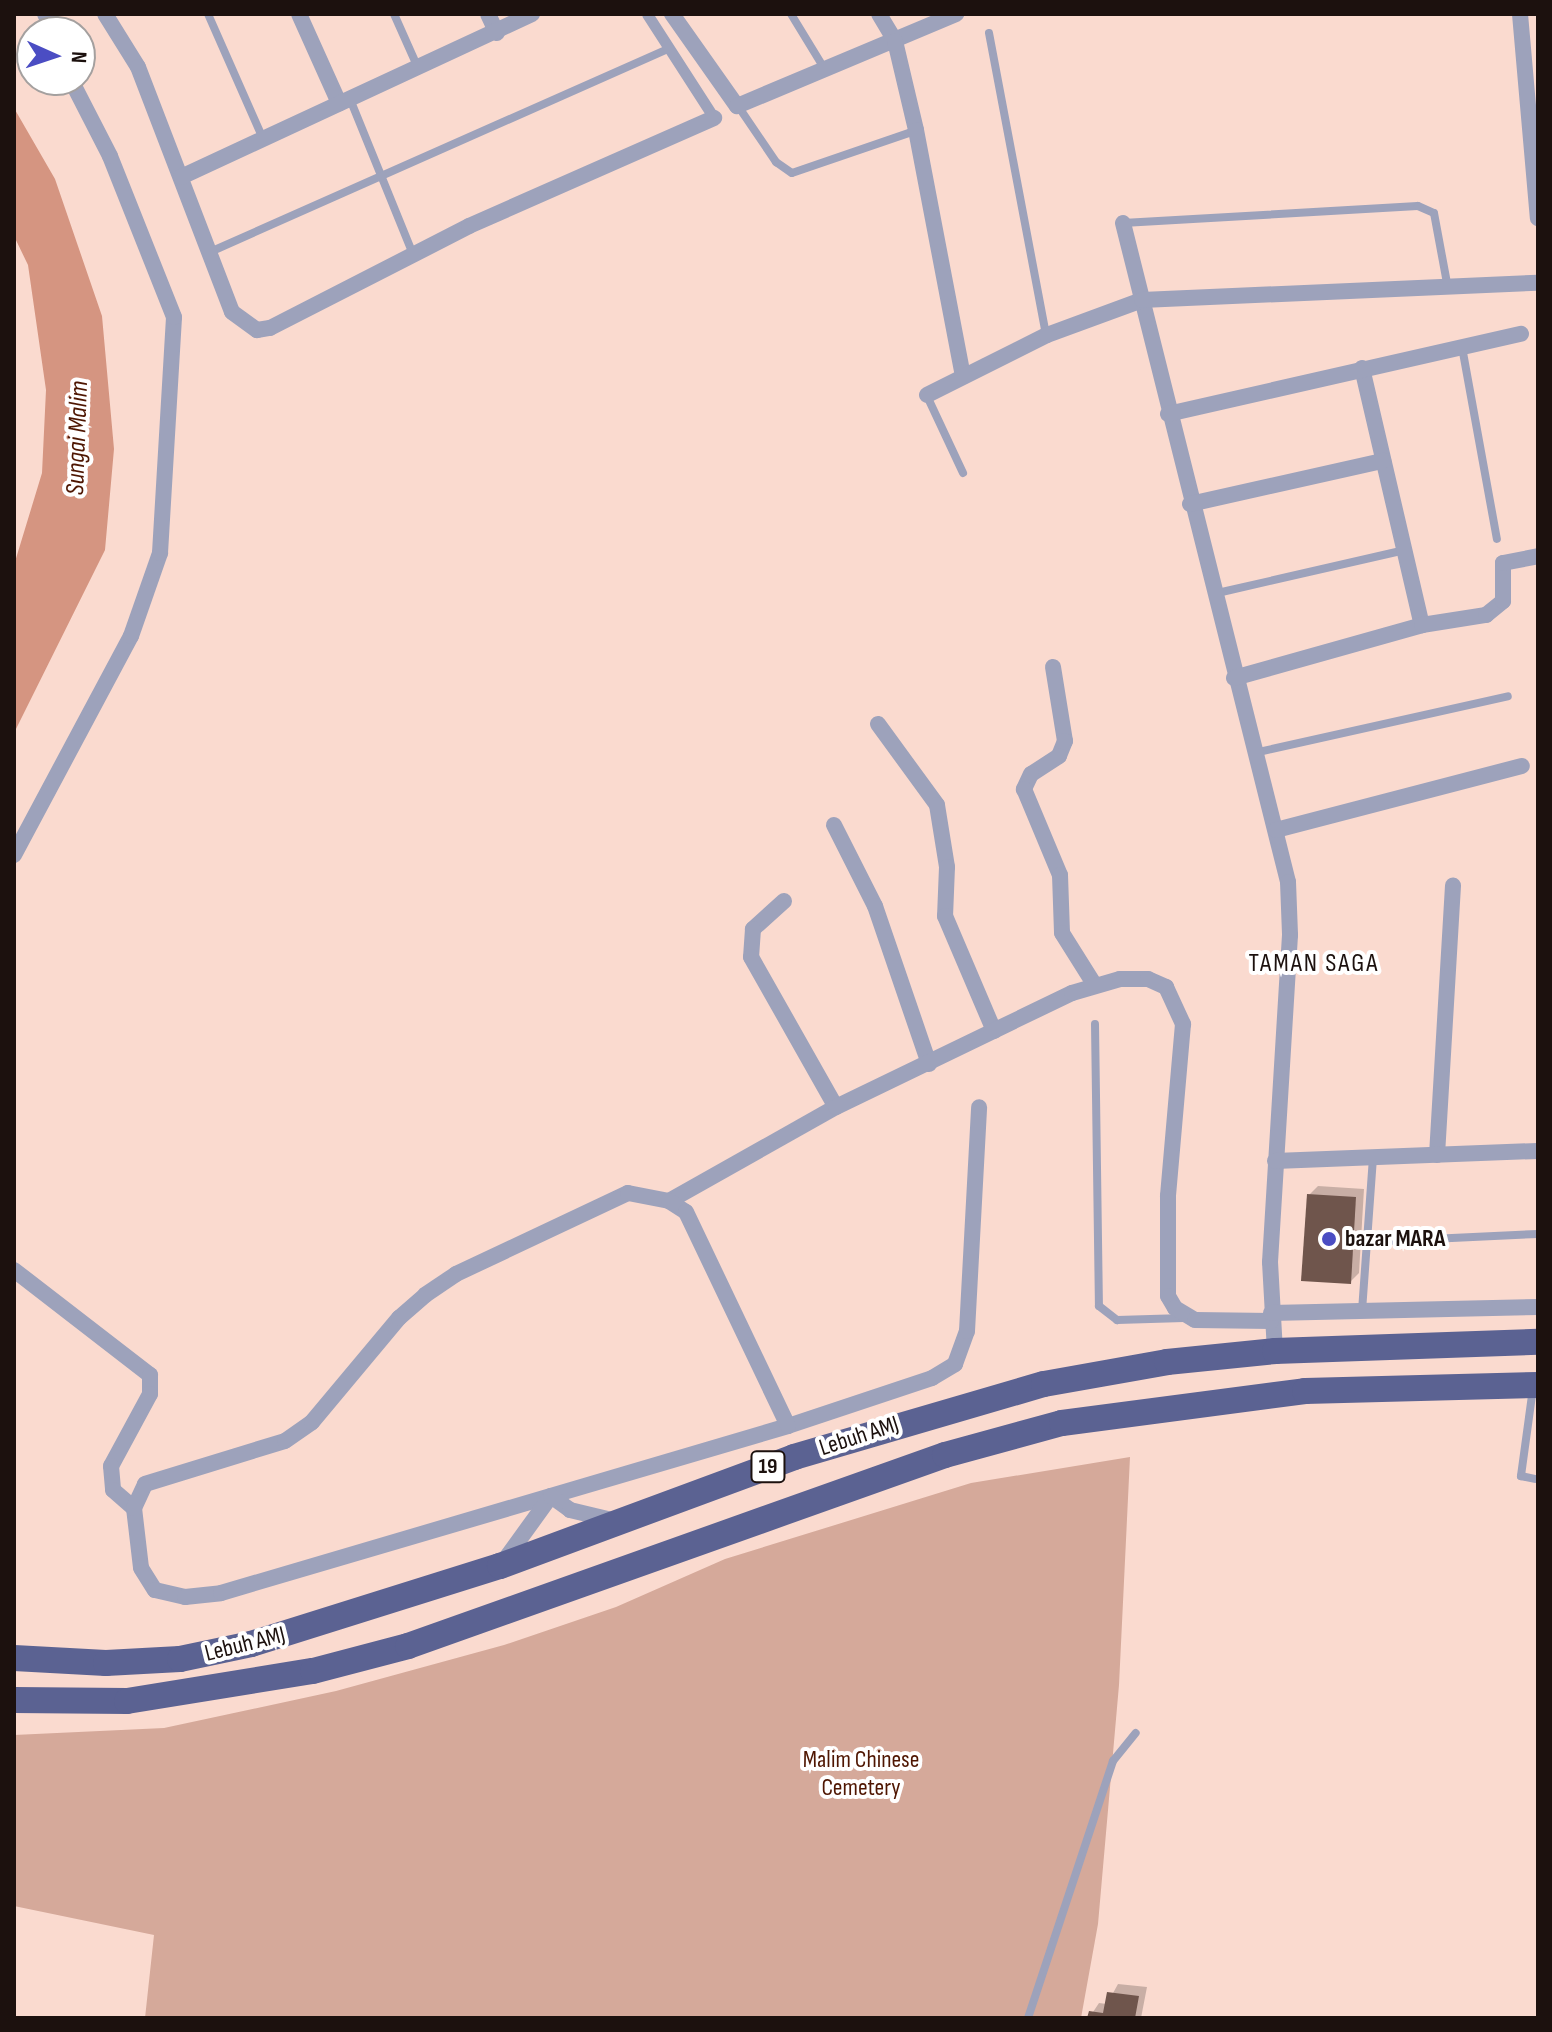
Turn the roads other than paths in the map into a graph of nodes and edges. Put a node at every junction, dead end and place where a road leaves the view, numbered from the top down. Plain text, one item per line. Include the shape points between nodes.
1 (105, 14) edge
2 (208, 14) edge
3 (299, 14) edge
4 (394, 14) edge
5 (488, 14) edge
6 (532, 14) edge
7 (647, 14) edge
8 (672, 14) edge
9 (791, 14) edge
10 (879, 14) edge
11 (956, 14) edge
12 (1520, 14) edge
13 (497, 33) junction
14 (989, 33) dead end
15 (895, 41) junction
16 (670, 48) junction
17 (824, 68) junction
18 (418, 70) junction
19 (79, 96) edge
20 (344, 101) junction
21 (737, 106) junction
22 (714, 118) joint
23 (916, 130) junction
24 (264, 141) junction
25 (1536, 169) edge
26 (181, 177) junction
27 (382, 179) junction
28 (1538, 218) edge
29 (1123, 223) joint
30 (210, 252) junction
31 (413, 254) junction
32 (1447, 283) junction
33 (1538, 283) edge
34 (1142, 300) junction
35 (1521, 334) dead end
36 (1047, 335) junction
37 (1462, 346) junction
38 (1362, 368) junction
39 (963, 377) junction
40 (927, 395) joint
41 (1168, 414) junction
42 (1383, 461) junction
43 (963, 473) dead end
44 (1190, 504) junction
45 (1497, 539) dead end
46 (1405, 550) junction
47 (1538, 556) edge
48 (1212, 594) junction
49 (1422, 625) junction
50 (1053, 667) dead end
51 (1234, 678) junction
52 (1508, 696) dead end
53 (878, 724) dead end
54 (1253, 753) junction
55 (1522, 766) dead end
56 (834, 825) dead end
57 (1276, 830) junction
58 (14, 855) edge
59 (1453, 885) dead end
60 (784, 901) dead end
61 (1094, 984) junction
62 (1095, 1024) dead end
63 (994, 1031) junction
64 (929, 1064) junction
65 (836, 1107) junction
66 (979, 1107) dead end
67 (1538, 1151) edge
68 (1437, 1155) junction
69 (1373, 1157) junction
70 (1275, 1161) junction
71 (669, 1201) junction
72 (1538, 1234) edge
73 (1367, 1242) junction
74 (14, 1270) edge
75 (1538, 1307) edge
76 (1362, 1311) junction
77 (1271, 1317) junction
78 (1189, 1318) junction
79 (1538, 1342) edge
80 (1275, 1351) junction
81 (1536, 1385) edge
82 (788, 1426) junction
83 (1535, 1479) dead end
84 (551, 1496) junction
85 (134, 1508) junction
86 (624, 1521) junction
87 (500, 1566) junction
88 (14, 1658) edge
89 (14, 1700) edge
90 (1136, 1733) dead end
91 (1028, 2018) edge

1 - 26 street via 138,67
2 - 24 lane
3 - 20 street
4 - 18 lane
5 - 13 street
6 - 13 street
7 - 16 street
8 - 21 street
9 - 17 lane
10 - 15 street
11 - 15 street
12 - 25 street
13 - 18 street
14 - 36 lane
15 - 17 street
15 - 23 street
16 - 22 street
16 - 27 lane
17 - 21 street
18 - 20 street
19 - 58 street via 110,156 174,317 160,553 131,636
20 - 24 street
20 - 27 lane
21 - 23 lane via 776,162 792,173
22 - 31 street
23 - 39 street
24 - 26 street
25 - 28 street
26 - 30 street
27 - 30 lane
27 - 31 lane
29 - 32 lane via 1418,206 1434,213
29 - 34 street
30 - 31 street via 232,312 257,330
32 - 33 street
32 - 34 street
34 - 36 street
34 - 41 street
35 - 37 street
36 - 39 street
37 - 38 street
37 - 45 lane
38 - 41 street
38 - 42 street
39 - 40 street
40 - 43 lane
41 - 44 street
42 - 44 street
42 - 46 street
44 - 48 street
46 - 48 lane
46 - 49 street
47 - 49 street via 1503,563 1500,607 1467,620
48 - 51 street
49 - 51 street
50 - 61 street via 1065,741 1059,756 1031,774 1024,789 1060,875 1062,933
51 - 54 street
52 - 54 lane
53 - 63 street via 937,805 947,867 945,916
54 - 57 street
55 - 57 street
56 - 64 street via 875,906
57 - 70 street via 1290,907
59 - 68 street
60 - 65 street via 753,929 751,957
61 - 63 street
61 - 78 street via 1148,979 1166,987 1177,1003 1184,1047 1165,1280 1175,1308
62 - 78 lane via 1099,1306 1117,1320
63 - 64 street
64 - 65 street
65 - 71 street
66 - 82 street via 967,1331 955,1364 932,1378
67 - 68 street
68 - 69 street
69 - 70 street
69 - 73 lane
70 - 77 street
71 - 82 street via 697,1228
71 - 85 street via 628,1193 456,1274 399,1318 312,1422 285,1441 145,1484
72 - 73 lane
73 - 76 lane
74 - 85 street via 150,1375 150,1394 111,1466 113,1490
75 - 76 street
76 - 77 street
77 - 78 street via 1214,1324
77 - 80 street
79 - 80 highway, Lebuh AMJ / 19
80 - 86 highway, Lebuh AMJ / 19 via 1122,1369 977,1400 794,1457
81 - 83 lane via 1521,1476
81 - 89 highway, Lebuh AMJ / 19 via 1305,1391 1062,1423 864,1482 478,1622 340,1664 253,1684 127,1701
82 - 84 street
84 - 85 street via 244,1589 185,1597 168,1596 145,1580
84 - 86 street via 594,1519
84 - 87 street
86 - 87 highway, Lebuh AMJ / 19
87 - 88 highway, Lebuh AMJ / 19 via 220,1652 106,1663
90 - 91 lane via 1113,1761

